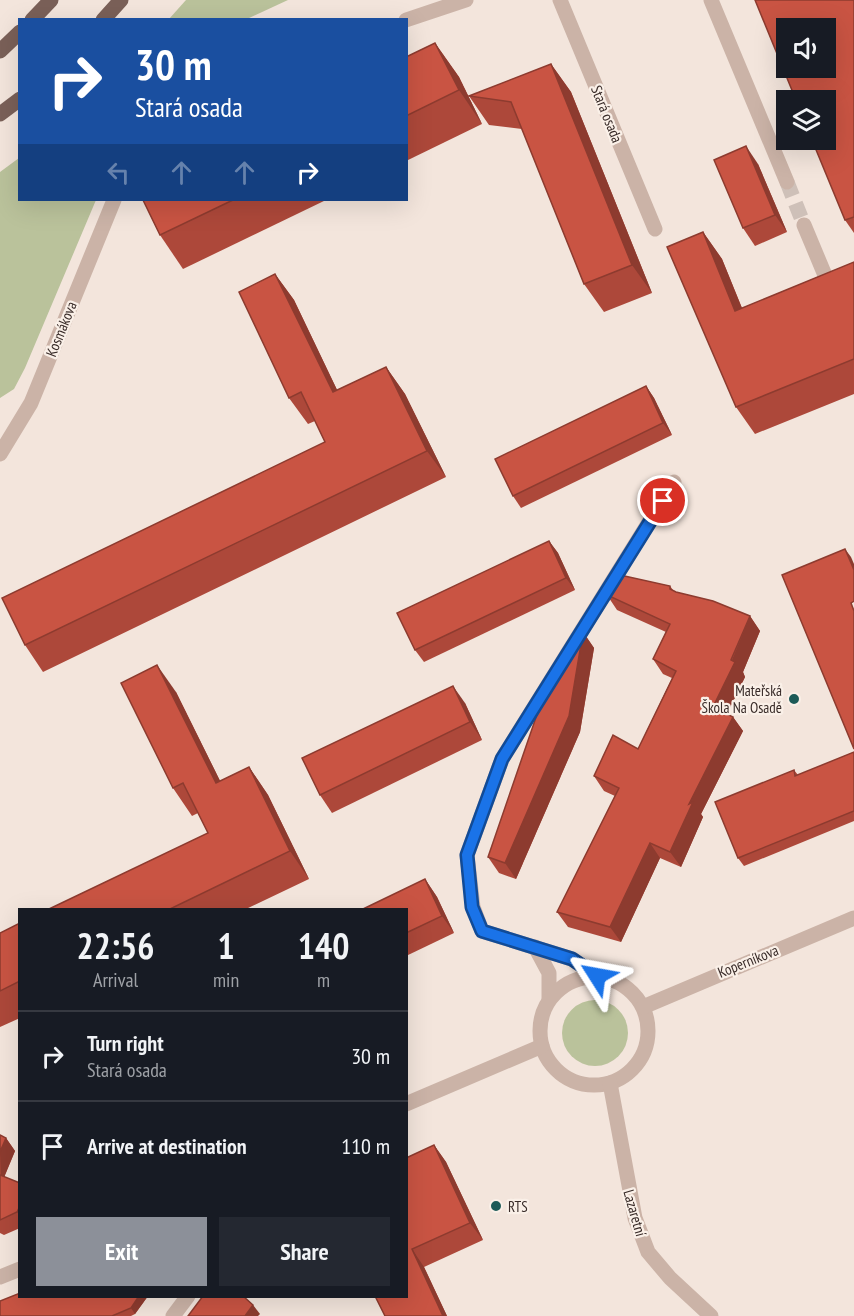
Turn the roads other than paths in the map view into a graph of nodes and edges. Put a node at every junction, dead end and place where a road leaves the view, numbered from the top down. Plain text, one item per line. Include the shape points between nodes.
1 (51, 0) edge
2 (121, 0) edge
3 (466, 0) edge
4 (560, 0) edge
5 (711, 0) edge
6 (34, 18) edge
7 (105, 18) edge
8 (408, 19) edge
9 (18, 34) edge
10 (0, 51) edge
11 (18, 100) edge
12 (0, 114) edge
13 (787, 182) tunnel mouth
14 (114, 201) edge
15 (804, 225) tunnel mouth
16 (655, 229) dead end
17 (854, 283) edge
18 (0, 454) edge
19 (674, 482) dead end
20 (854, 918) edge
21 (535, 947) junction
22 (597, 976) junction
23 (549, 999) junction
24 (643, 1007) junction
25 (542, 1046) junction
26 (610, 1083) junction
27 (408, 1103) edge
28 (18, 1270) edge
29 (0, 1277) edge
30 (186, 1298) edge
31 (173, 1316) edge
32 (711, 1316) edge

1 - 6 main road
2 - 7 main road
3 - 8 street
4 - 16 street, Stará osada
5 - 13 street
9 - 10 main road
11 - 12 main road
14 - 18 street, Kosmákova via 31,403
15 - 17 street via 832,292
19 - 21 street via 502,759 467,855 472,907 482,931
20 - 24 street, Koperníkova
21 - 22 street via 572,959
21 - 23 street via 549,973
22 - 23 street via 579,978
22 - 24 street via 632,991
23 - 25 street via 539,1030
24 - 26 street via 649,1025 640,1061 627,1075
25 - 26 street via 549,1062 568,1079 593,1086
25 - 27 street
26 - 32 street, Lazaretní via 635,1218 648,1252
28 - 29 street
30 - 31 street

